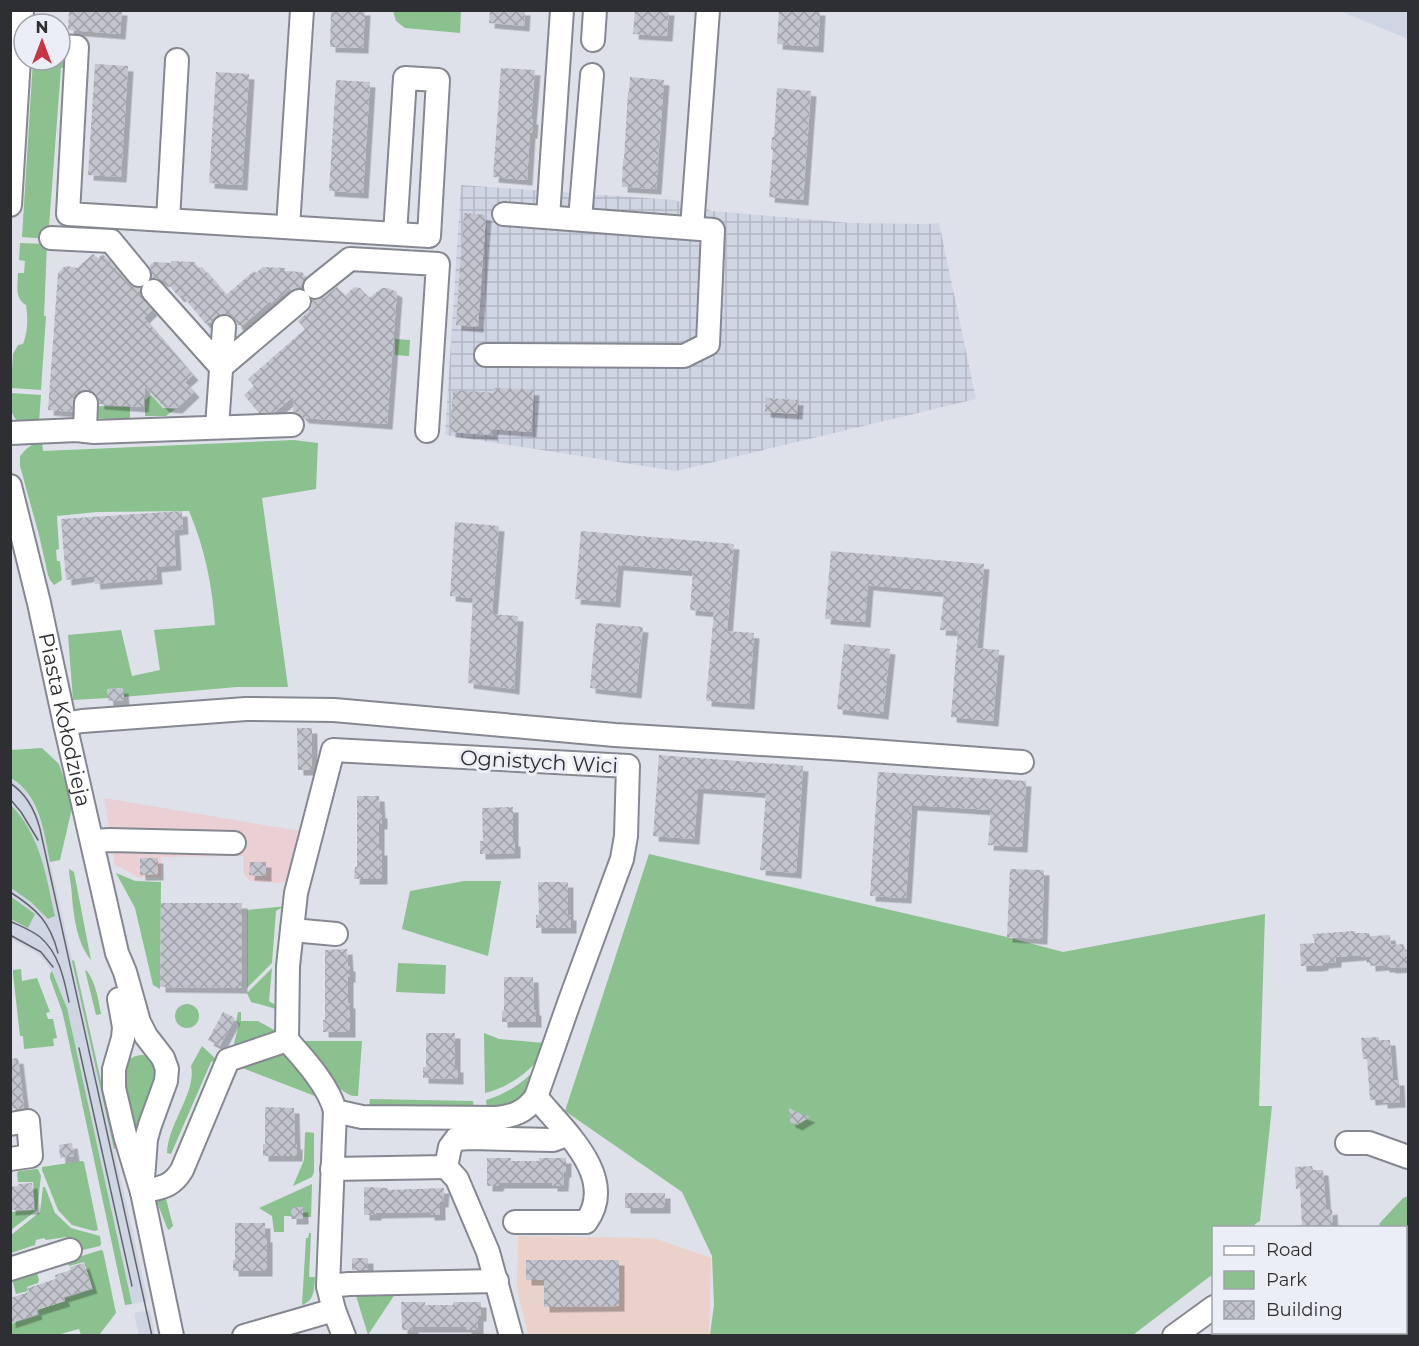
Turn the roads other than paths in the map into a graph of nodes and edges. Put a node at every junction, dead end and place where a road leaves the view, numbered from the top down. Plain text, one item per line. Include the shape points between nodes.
1 (302, 10) edge
2 (562, 10) edge
3 (595, 10) edge
4 (708, 10) edge
5 (593, 40) dead end
6 (177, 60) dead end
7 (18, 72) edge
8 (69, 72) edge
9 (592, 75) dead end
10 (13, 117) edge
11 (10, 205) edge
12 (504, 214) dead end
13 (548, 217) junction
14 (580, 219) junction
15 (168, 220) junction
16 (288, 227) junction
17 (692, 228) junction
18 (395, 234) junction
19 (51, 238) dead end
20 (224, 327) dead end
21 (486, 355) dead end
22 (221, 367) junction
23 (86, 403) dead end
24 (292, 425) dead end
25 (218, 427) junction
26 (85, 431) junction
27 (427, 432) dead end
28 (10, 433) edge
29 (10, 486) edge
30 (65, 724) junction
31 (524, 726) junction
32 (522, 761) junction
33 (1022, 762) dead end
34 (92, 841) junction
35 (234, 843) dead end
36 (292, 930) junction
37 (336, 934) dead end
38 (117, 953) junction
39 (287, 1040) junction
40 (160, 1055) junction
41 (115, 1065) junction
42 (536, 1097) junction
43 (334, 1106) junction
44 (10, 1124) edge
45 (147, 1132) junction
46 (566, 1132) junction
47 (125, 1135) junction
48 (1347, 1143) dead end
49 (1408, 1157) edge
50 (10, 1159) edge
51 (446, 1167) junction
52 (332, 1169) junction
53 (142, 1192) junction
54 (515, 1222) dead end
55 (70, 1250) dead end
56 (10, 1269) edge
57 (497, 1281) junction
58 (328, 1286) junction
59 (1212, 1308) edge
60 (334, 1310) junction
61 (172, 1335) edge
62 (244, 1335) edge
63 (344, 1335) edge
64 (511, 1335) edge
65 (1174, 1335) edge

1 - 16 street
2 - 13 street
3 - 5 street
4 - 17 street
6 - 15 street
7 - 10 street
8 - 15 street via 68,214
9 - 14 street
10 - 11 street
12 - 13 street
13 - 14 street
14 - 17 street
15 - 16 street
16 - 18 street
17 - 21 street via 713,230 708,344 684,356
18 - 18 street via 429,236 438,80 405,78
19 - 22 street via 111,241 149,291
20 - 22 street
22 - 25 street
22 - 27 street via 303,303 350,259 438,264
23 - 26 street
24 - 25 street
25 - 26 street
26 - 28 street
29 - 30 street, Piasta Kołodzieja
30 - 31 street via 282,709
30 - 34 street, Piasta Kołodzieja
31 - 32 street
31 - 33 street
32 - 36 street, Ognistych Wici via 333,750 296,893
32 - 42 street, Ognistych Wici via 628,766 622,859
34 - 35 street
34 - 38 street, Piasta Kołodzieja
36 - 37 street
36 - 39 street, Ognistych Wici
38 - 40 street, Piasta Kołodzieja via 139,1022
38 - 41 street, Piasta Kołodzieja via 124,1027
39 - 43 street
39 - 53 street via 228,1060 178,1177 168,1185
40 - 41 street via 138,1047 123,1054
40 - 45 street, Piasta Kołodzieja via 166,1065 166,1081
41 - 47 street, Piasta Kołodzieja via 114,1088
42 - 43 street via 522,1112 496,1118 362,1117
42 - 46 street
43 - 52 street
44 - 50 street via 28,1121 31,1156
45 - 47 street via 140,1140
45 - 53 street, Piasta Kołodzieja
46 - 51 street via 553,1140 456,1139
46 - 54 street via 583,1152 594,1177 596,1197 592,1214 586,1222
47 - 53 street, Piasta Kołodzieja
48 - 49 street via 1369,1143
51 - 52 street
51 - 57 street via 457,1179
52 - 58 street
53 - 61 street, Piasta Kołodzieja
55 - 56 street via 43,1249
57 - 58 street
57 - 64 street
58 - 60 street
59 - 65 street
60 - 62 street
60 - 63 street

